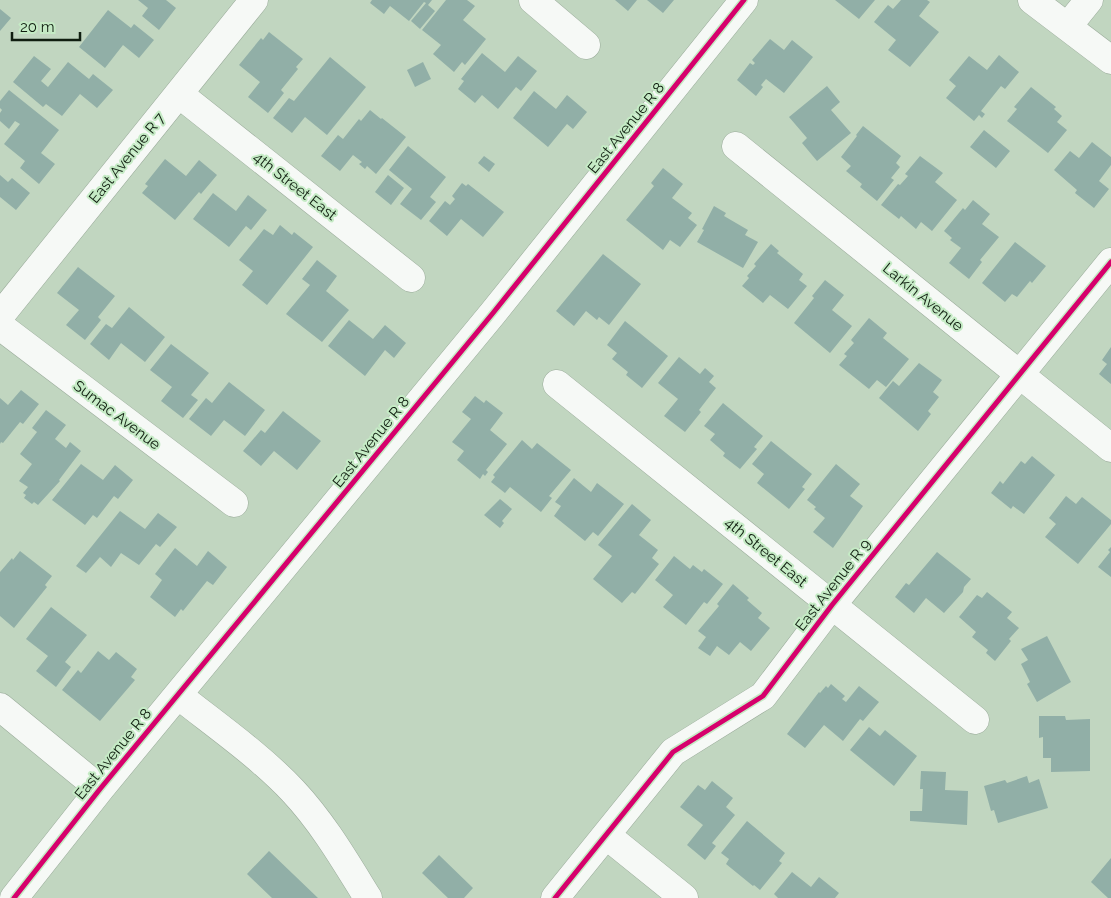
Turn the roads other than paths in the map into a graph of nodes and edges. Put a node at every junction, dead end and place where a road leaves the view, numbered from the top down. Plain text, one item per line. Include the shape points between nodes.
1 (254, 0) edge
2 (533, 0) edge
3 (744, 0) edge
4 (1032, 0) edge
5 (1089, 0) edge
6 (1068, 26) junction
7 (586, 45) dead end
8 (1111, 60) edge
9 (179, 94) junction
10 (736, 146) dead end
11 (1111, 262) edge
12 (411, 278) dead end
13 (0, 316) edge
14 (0, 326) edge
15 (1019, 375) junction
16 (557, 384) dead end
17 (1111, 448) edge
18 (234, 503) dead end
19 (832, 605) junction
20 (178, 695) junction
21 (0, 707) edge
22 (975, 720) dead end
23 (100, 789) junction
24 (606, 835) junction
25 (14, 898) edge
26 (368, 898) edge
27 (555, 898) edge
28 (684, 898) edge

1 - 9 street, East Avenue R 7
2 - 7 street
3 - 20 street, East Avenue R 8 via 493,313
4 - 6 street
5 - 6 street
6 - 8 street
9 - 12 street, 4th Street East
9 - 13 street, East Avenue R 7
10 - 15 street, Larkin Avenue
11 - 15 street, East Avenue R 9
14 - 18 street, Sumac Avenue
15 - 17 street, Larkin Avenue
15 - 19 street, East Avenue R 9
16 - 19 street, 4th Street East
19 - 22 street, 4th Street East
19 - 24 street, East Avenue R 9 via 763,696 673,752
20 - 23 street, East Avenue R 8
20 - 26 street via 294,792 319,823
21 - 23 street
23 - 25 street, East Avenue R 8
24 - 27 street, East Avenue R 9
24 - 28 street

